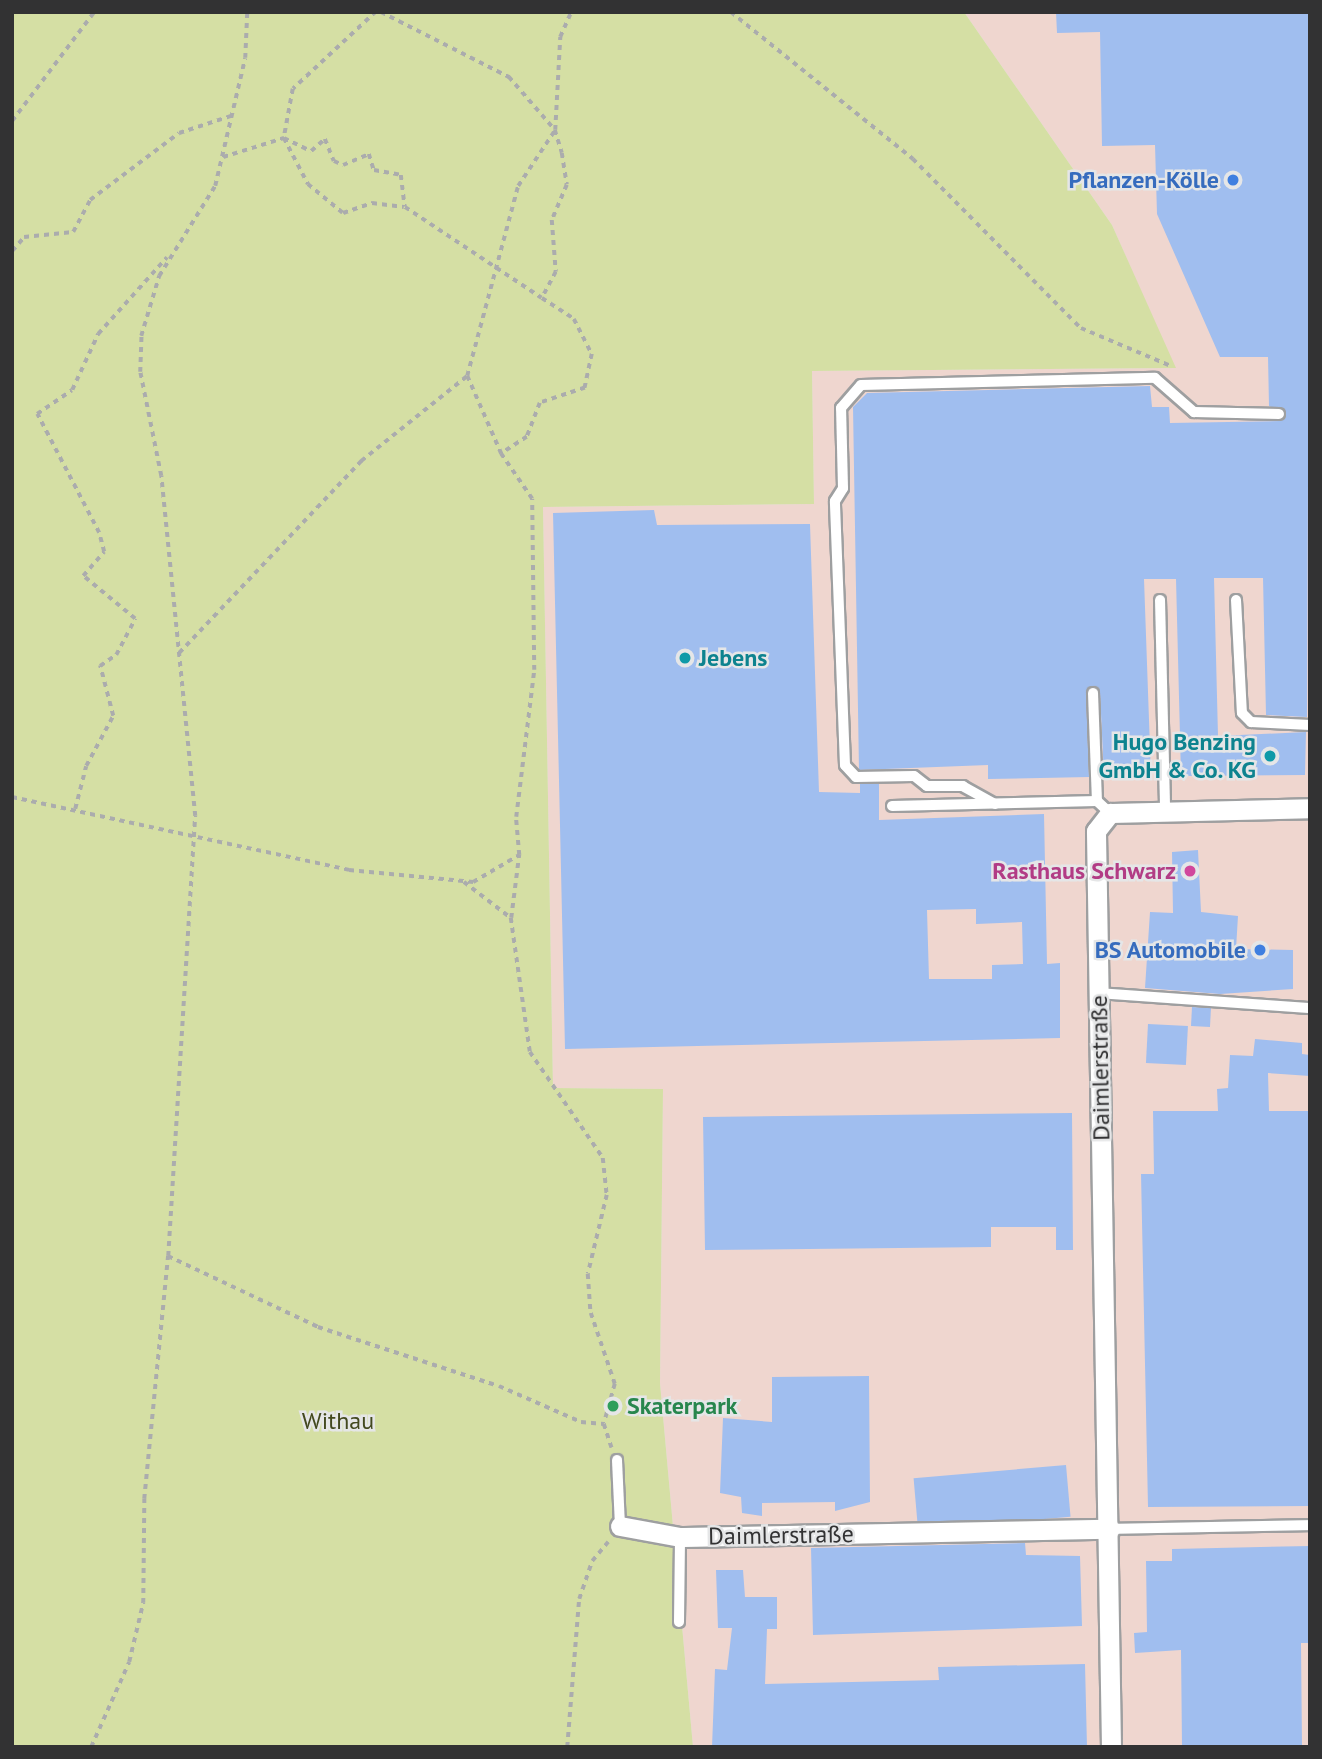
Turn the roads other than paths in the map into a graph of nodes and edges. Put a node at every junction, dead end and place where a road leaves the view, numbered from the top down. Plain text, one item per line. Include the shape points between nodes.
1 (1279, 414) dead end
2 (1160, 600) dead end
3 (1236, 600) dead end
4 (1093, 693) dead end
5 (1310, 725) edge
6 (995, 804) junction
7 (892, 806) dead end
8 (1103, 807) junction
9 (1310, 808) edge
10 (1164, 809) junction
11 (1099, 993) junction
12 (1310, 1008) edge
13 (617, 1460) road end
14 (1310, 1525) edge
15 (621, 1526) joint
16 (1110, 1528) junction
17 (680, 1537) junction
18 (679, 1622) dead end
19 (1111, 1747) edge

1 - 6 lane via 1194,412 1155,379 861,385 841,408 843,488 835,500 845,765 856,777 914,776 928,786 963,786
2 - 10 lane
3 - 5 lane via 1242,713 1251,722
4 - 8 lane
6 - 7 lane
6 - 8 lane
8 - 10 street
8 - 11 street, Daimlerstraße via 1096,831
9 - 10 street
11 - 12 lane
11 - 16 street, Daimlerstraße
13 - 15 lane
14 - 16 lane
15 - 17 street, Daimlerstraße
16 - 17 street, Daimlerstraße
16 - 19 street, Daimlerstraße
17 - 18 lane

